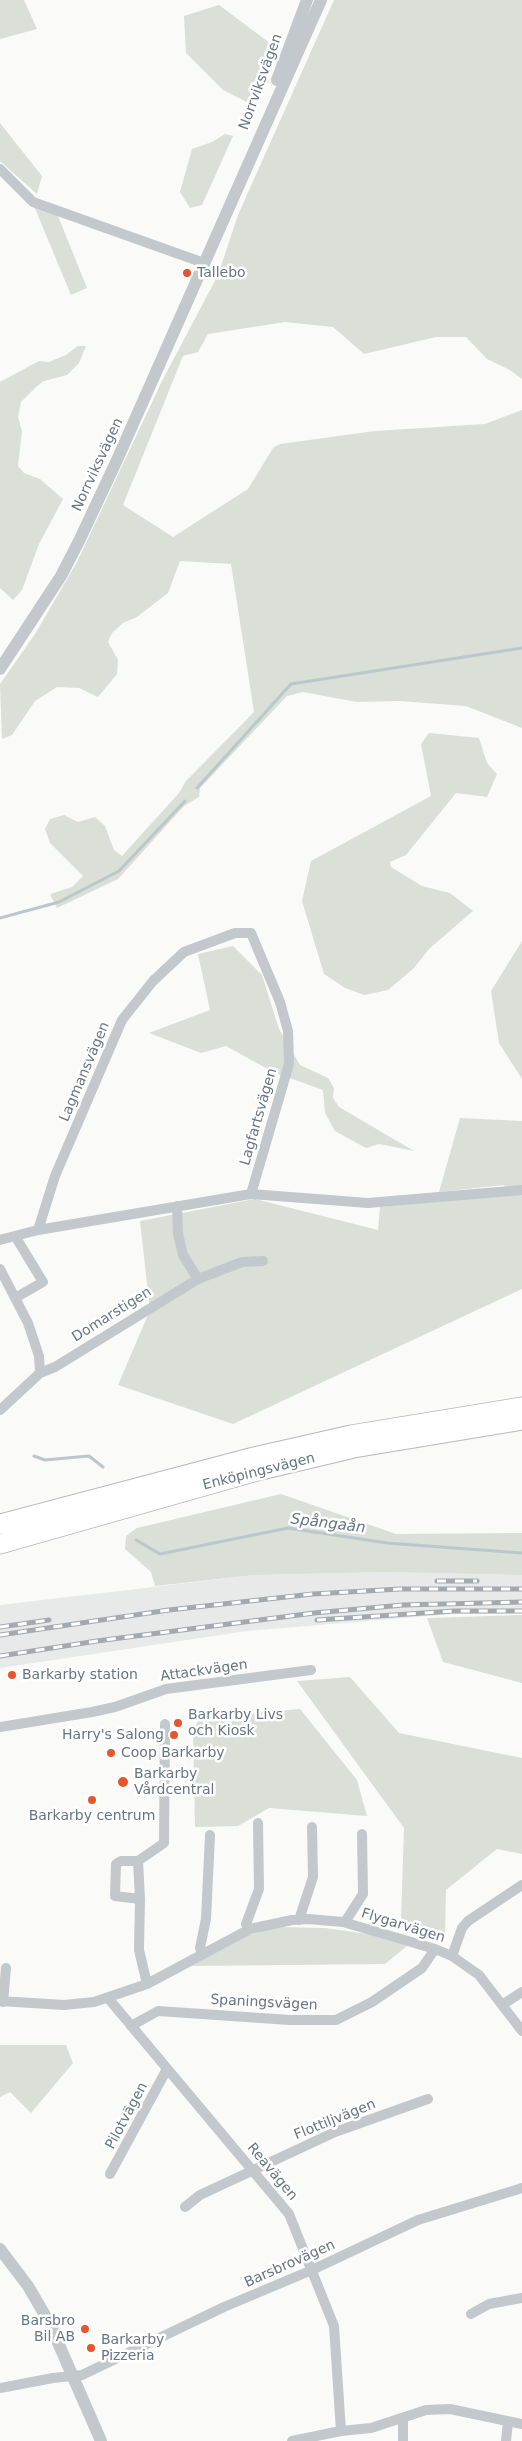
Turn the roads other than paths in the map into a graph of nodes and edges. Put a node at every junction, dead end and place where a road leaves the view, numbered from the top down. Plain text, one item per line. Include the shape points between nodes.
1 (313, 2) edge
2 (0, 169) edge
3 (245, 172) junction
4 (204, 263) junction
5 (0, 669) edge
6 (251, 933) joint
7 (522, 1190) edge
8 (251, 1194) junction
9 (177, 1206) junction
10 (38, 1230) junction
11 (16, 1236) junction
12 (0, 1240) edge
13 (263, 1261) dead end
14 (0, 1269) edge
15 (198, 1279) junction
16 (16, 1298) junction
17 (40, 1373) junction
18 (522, 1407) edge
19 (0, 1410) edge
20 (522, 1420) edge
21 (0, 1524) edge
22 (0, 1544) edge
23 (311, 1670) dead end
24 (165, 1724) dead end
25 (0, 1727) edge
26 (258, 1823) dead end
27 (312, 1827) dead end
28 (362, 1834) dead end
29 (210, 1835) dead end
30 (138, 1861) junction
31 (522, 1885) edge
32 (140, 1898) junction
33 (299, 1920) junction
34 (345, 1922) junction
35 (250, 1929) junction
36 (435, 1949) junction
37 (202, 1954) junction
38 (452, 1956) junction
39 (6, 1968) dead end
40 (147, 1984) junction
41 (522, 1992) edge
42 (108, 1998) junction
43 (2, 2002) edge
44 (502, 2005) junction
45 (132, 2026) junction
46 (522, 2031) edge
47 (167, 2069) junction
48 (428, 2100) dead end
49 (253, 2170) junction
50 (110, 2174) dead end
51 (522, 2188) edge
52 (185, 2207) dead end
53 (0, 2249) edge
54 (312, 2270) junction
55 (522, 2298) edge
56 (471, 2314) dead end
57 (74, 2377) junction
58 (0, 2388) edge
59 (403, 2418) junction
60 (508, 2422) junction
61 (522, 2424) edge
62 (341, 2431) junction
63 (101, 2441) edge
64 (292, 2441) edge
65 (403, 2441) edge
66 (506, 2441) edge

1 - 3 street, Norrviksvägen
1 - 3 street, Norrviksvägen via 289,71
2 - 4 street via 33,202
3 - 4 street, Norrviksvägen
4 - 5 street, Norrviksvägen via 80,539
6 - 8 street, Lagfartsvägen via 280,1002 288,1031 288,1064
6 - 10 street, Lagmansvägen via 235,933 184,952 153,982 122,1020 55,1176
7 - 8 street via 368,1203
8 - 9 street
9 - 10 street
9 - 15 street via 183,1255
10 - 11 street
11 - 12 street
11 - 16 street via 43,1282
13 - 15 street, Domarstigen via 242,1262
14 - 16 street
15 - 17 street, Domarstigen via 55,1367
16 - 17 street via 39,1356
17 - 19 street, Domarstigen
18 - 21 highway, Enköpingsvägen via 341,1437
20 - 22 highway, Enköpingsvägen via 354,1448 258,1470
23 - 25 street, Attackvägen via 166,1688 115,1707
24 - 30 street via 164,1843
26 - 35 street via 259,1889 246,1924
27 - 33 street via 312,1878
28 - 34 street, Flygarvägen via 363,1894
29 - 37 street
30 - 32 street
30 - 32 street via 116,1864 115,1896
31 - 38 street, Flygarvägen via 468,1921 462,1928
32 - 40 street via 139,1950
33 - 34 street, Flygarvägen
33 - 35 street, Flygarvägen
34 - 36 street, Flygarvägen
35 - 37 street, Flygarvägen
36 - 38 street, Flygarvägen
36 - 45 street, Spaningsvägen via 422,1968 372,2002 336,2020 158,2011
37 - 40 street, Flygarvägen
38 - 44 street, Flygarvägen via 479,1975
39 - 43 street
40 - 42 street, Flygarvägen
41 - 44 street
42 - 43 street, Flygarvägen via 64,2005
42 - 45 street, Reavägen
44 - 46 street, Flygarvägen
45 - 47 street, Reavägen
47 - 49 street, Reavägen
47 - 50 street, Pilotvägen
48 - 49 street, Flottiljvägen via 335,2132
49 - 52 street, Flottiljvägen via 200,2195
49 - 54 street, Reavägen via 289,2214
51 - 54 street, Barsbrovägen via 418,2220
53 - 57 street via 45,2315
54 - 57 street, Barsbrovägen
54 - 62 street, Reavägen via 334,2326
55 - 56 street via 489,2304
57 - 58 street, Barsbrovägen
57 - 63 street
59 - 60 street via 426,2410 450,2410
59 - 62 street via 372,2428
59 - 65 street
60 - 61 street
60 - 66 street
62 - 64 street

